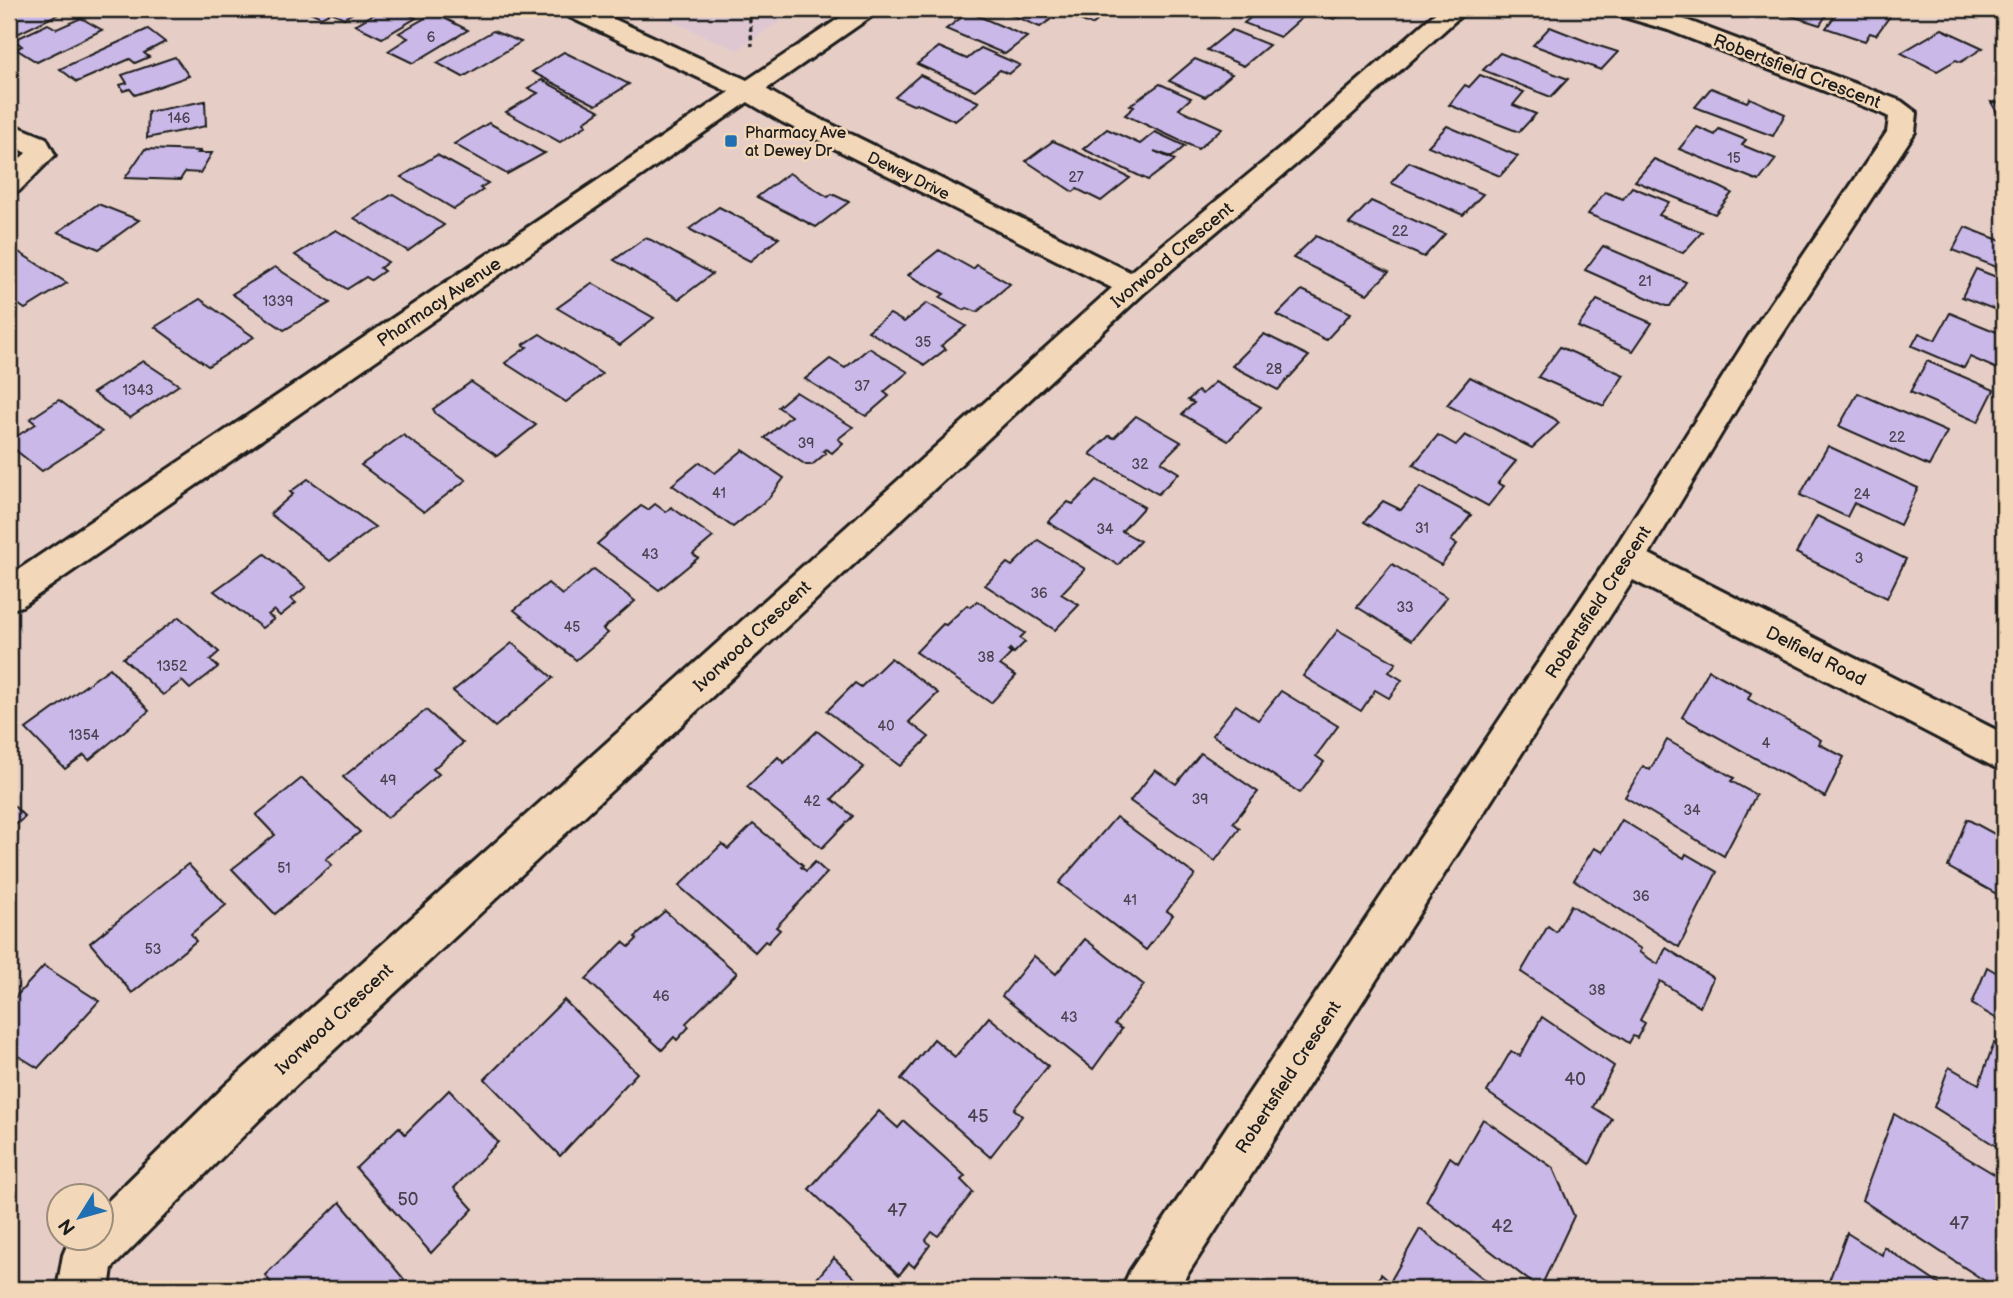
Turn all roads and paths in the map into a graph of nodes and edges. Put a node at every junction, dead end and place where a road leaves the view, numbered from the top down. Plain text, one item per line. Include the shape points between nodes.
1 (572, 9) edge
2 (749, 9) edge
3 (869, 9) edge
4 (1455, 9) edge
5 (1623, 9) edge
6 (1683, 17) edge
7 (753, 53) dead end
8 (749, 91) junction
9 (9, 131) edge
10 (9, 185) edge
11 (1133, 286) junction
12 (1627, 559) junction
13 (9, 595) edge
14 (2004, 754) edge
15 (83, 1289) edge
16 (1148, 1289) edge

1 - 8 street, Dewey Drive
2 - 7 path
3 - 8 street, Pharmacy Avenue
4 - 11 street, Ivorwood Crescent
5 - 6 street
6 - 12 street, Robertsfield Crescent via 1903,113 1901,132 1759,345
8 - 11 street, Dewey Drive
8 - 13 street, Pharmacy Avenue
9 - 10 street via 36,144 41,155
11 - 15 street, Ivorwood Crescent via 244,1101 89,1255
12 - 14 street, Delfield Road
12 - 16 street, Robertsfield Crescent

